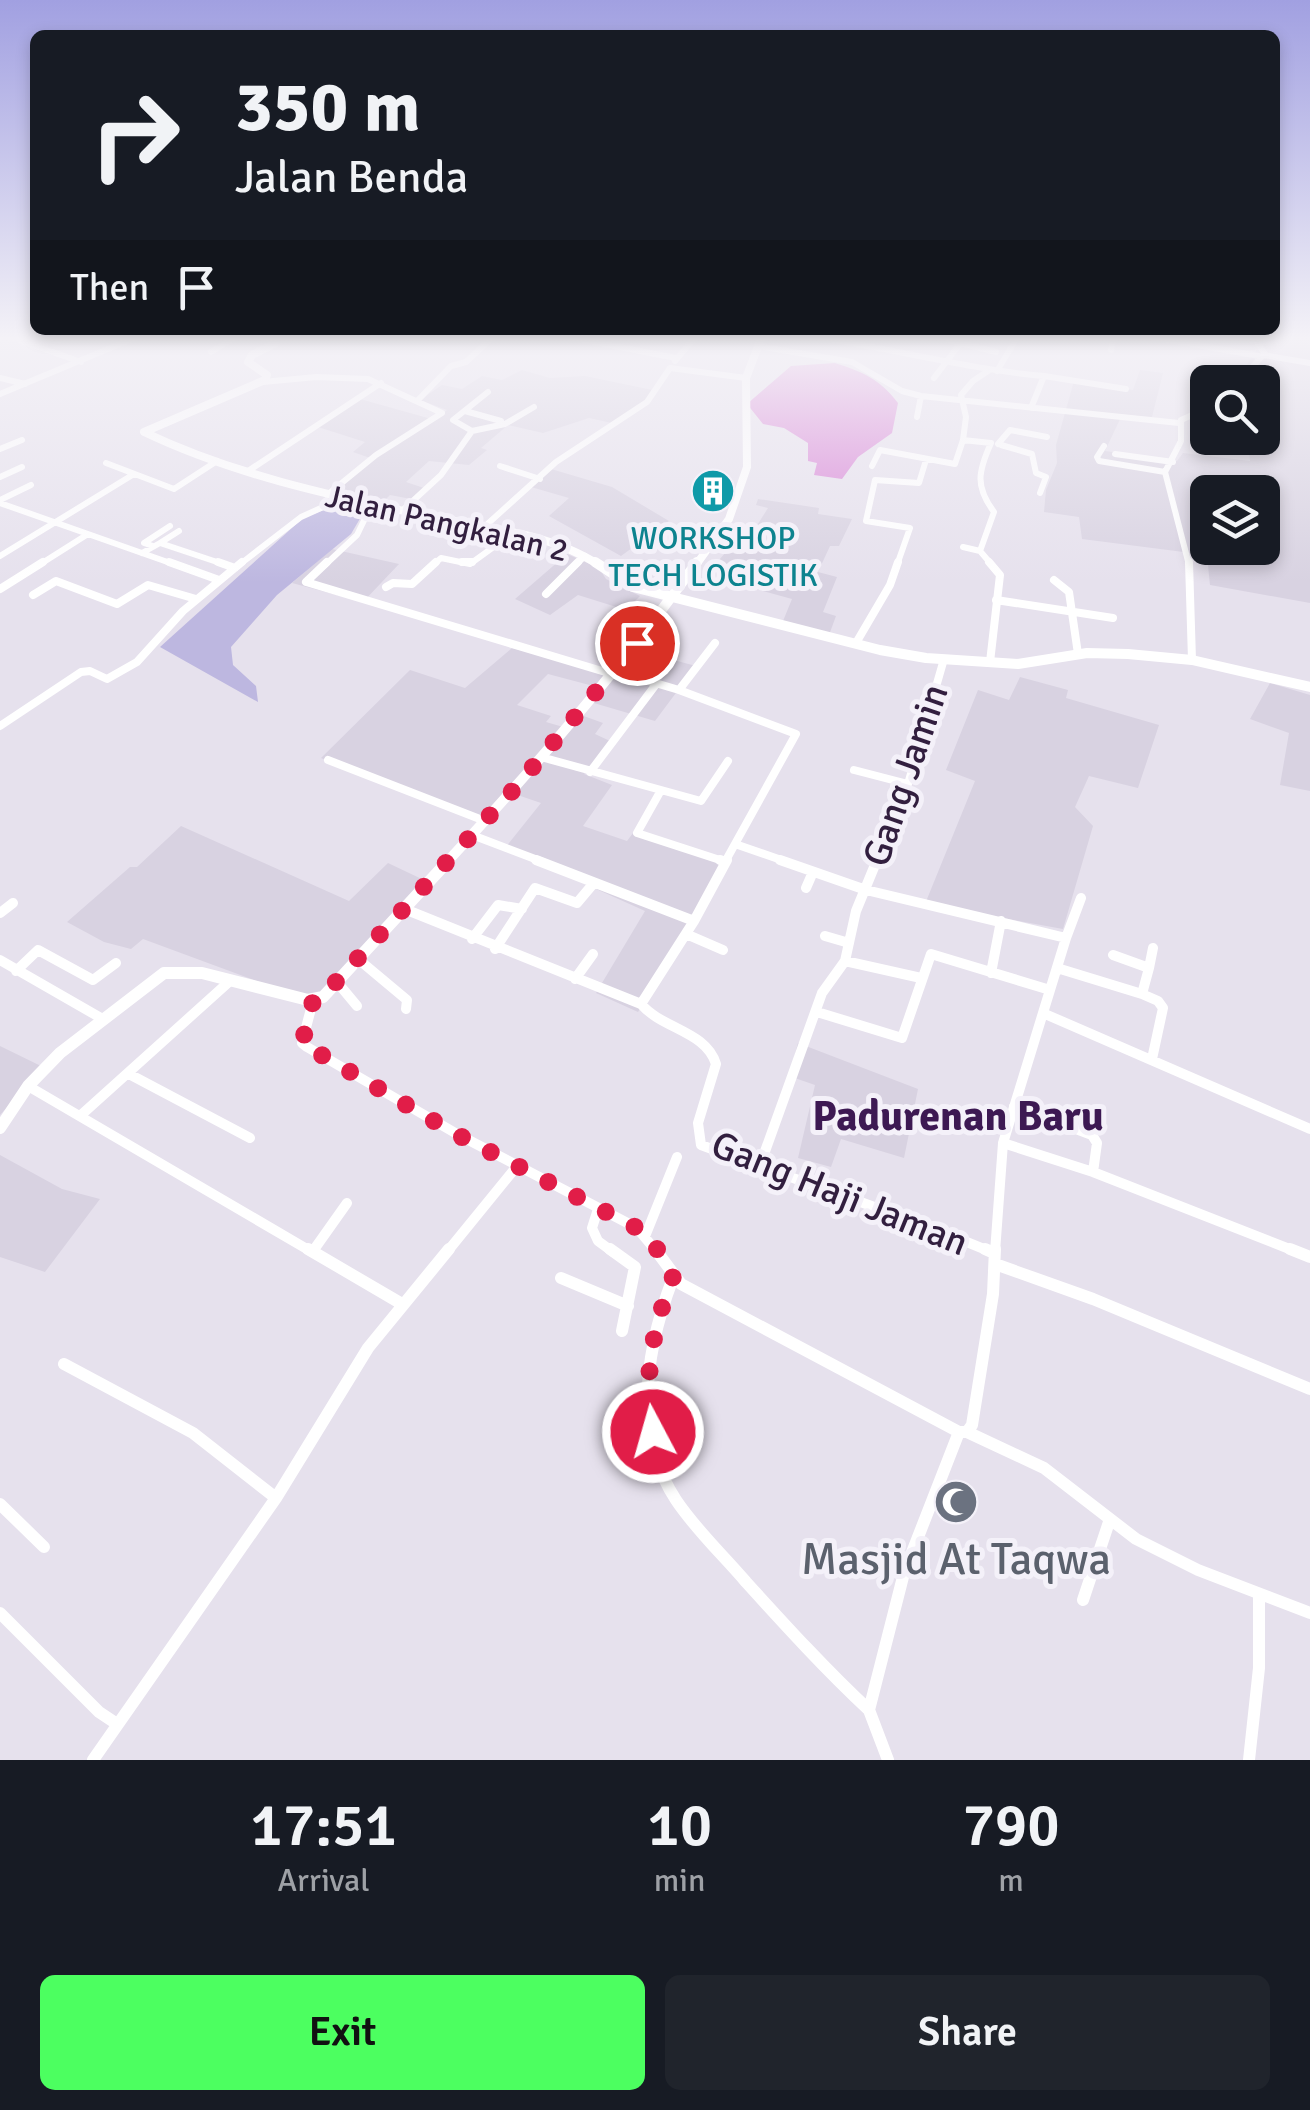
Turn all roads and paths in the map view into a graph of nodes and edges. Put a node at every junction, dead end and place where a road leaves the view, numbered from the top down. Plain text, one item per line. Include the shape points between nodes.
1 (169, 418) edge
2 (328, 418) edge
3 (440, 418) edge
4 (458, 418) edge
5 (490, 418) edge
6 (521, 418) edge
7 (623, 418) edge
8 (748, 418) edge
9 (966, 418) edge
10 (1131, 418) edge
11 (1188, 418) edge
12 (504, 422) junction
13 (1032, 422) dead end
14 (1179, 423) junction
15 (472, 430) junction
16 (1028, 433) junction
17 (1048, 437) dead end
18 (22, 440) dead end
19 (963, 440) junction
20 (991, 443) junction
21 (1001, 445) junction
22 (1104, 446) dead end
23 (0, 449) edge
24 (1115, 454) dead end
25 (926, 460) junction
26 (217, 462) junction
27 (1173, 462) junction
28 (106, 463) dead end
29 (500, 466) dead end
30 (872, 466) dead end
31 (22, 467) dead end
32 (248, 471) junction
33 (1165, 472) junction
34 (134, 474) junction
35 (0, 477) edge
36 (540, 479) junction
37 (31, 485) dead end
38 (1040, 494) dead end
39 (327, 495) junction
40 (343, 498) junction
41 (0, 502) edge
42 (372, 504) junction
43 (403, 510) junction
44 (54, 522) junction
45 (170, 526) dead end
46 (482, 528) junction
47 (179, 531) dead end
48 (88, 534) junction
49 (513, 534) junction
50 (157, 544) junction
51 (962, 547) dead end
52 (980, 551) junction
53 (142, 554) junction
54 (0, 556) edge
55 (585, 556) junction
56 (235, 568) junction
57 (219, 580) junction
58 (1054, 580) dead end
59 (386, 588) dead end
60 (0, 589) edge
61 (546, 594) dead end
62 (33, 595) dead end
63 (672, 598) junction
64 (196, 599) junction
65 (996, 600) junction
66 (1073, 611) junction
67 (1113, 618) dead end
68 (715, 643) dead end
69 (856, 643) junction
70 (1078, 654) junction
71 (944, 660) junction
72 (1192, 660) junction
73 (990, 662) junction
74 (614, 672) junction
75 (657, 683) junction
76 (1310, 687) edge
77 (679, 690) junction
78 (0, 726) edge
79 (541, 758) junction
80 (328, 760) dead end
81 (728, 762) dead end
82 (854, 770) dead end
83 (590, 772) junction
84 (908, 784) junction
85 (660, 792) junction
86 (485, 820) junction
87 (472, 836) junction
88 (735, 844) junction
89 (726, 862) junction
90 (813, 872) junction
91 (593, 884) junction
92 (806, 888) dead end
93 (866, 890) junction
94 (1081, 898) dead end
95 (13, 903) dead end
96 (402, 908) junction
97 (522, 908) junction
98 (0, 913) edge
99 (694, 921) junction
100 (1001, 921) junction
101 (686, 934) junction
102 (825, 936) dead end
103 (1066, 938) junction
104 (472, 939) junction
105 (849, 943) junction
106 (495, 948) junction
107 (1153, 948) dead end
108 (723, 950) dead end
109 (592, 954) dead end
110 (1113, 955) dead end
111 (358, 959) junction
112 (0, 960) edge
113 (846, 961) junction
114 (116, 962) dead end
115 (1057, 968) junction
116 (1149, 968) junction
117 (16, 971) junction
118 (991, 973) junction
119 (233, 978) junction
120 (921, 978) junction
121 (575, 979) junction
122 (336, 982) junction
123 (1050, 990) junction
124 (1142, 994) junction
125 (313, 1001) junction
126 (641, 1004) junction
127 (358, 1006) dead end
128 (406, 1009) dead end
129 (817, 1012) junction
130 (1045, 1014) junction
131 (102, 1018) junction
132 (1152, 1059) junction
133 (128, 1074) junction
134 (28, 1086) junction
135 (1014, 1106) junction
136 (80, 1116) junction
137 (0, 1128) edge
138 (1310, 1128) edge
139 (250, 1138) dead end
140 (1004, 1143) junction
141 (677, 1157) dead end
142 (517, 1166) junction
143 (759, 1168) junction
144 (1094, 1172) junction
145 (347, 1202) dead end
146 (598, 1209) junction
147 (646, 1234) junction
148 (313, 1251) junction
149 (1310, 1257) edge
150 (994, 1259) junction
151 (562, 1278) dead end
152 (673, 1278) junction
153 (402, 1304) junction
154 (628, 1306) junction
155 (622, 1331) dead end
156 (64, 1364) dead end
157 (1310, 1390) edge
158 (963, 1432) junction
159 (276, 1498) junction
160 (0, 1504) edge
161 (1110, 1522) junction
162 (44, 1547) dead end
163 (1260, 1594) junction
164 (1083, 1600) dead end
165 (1310, 1613) edge
166 (2, 1621) edge
167 (869, 1710) junction
168 (118, 1724) junction
169 (92, 1760) edge
170 (888, 1760) edge
171 (1250, 1760) edge

1 - 26 street, Jalan Pangkalan 2 via 144,432
2 - 32 street
3 - 39 street via 376,455
4 - 15 street via 454,422
5 - 12 street
6 - 12 street
7 - 36 street
8 - 63 street via 749,458 736,506
9 - 19 street
10 - 14 street
11 - 14 street
12 - 15 street
13 - 16 street
14 - 27 street
15 - 43 street via 441,475
16 - 17 street
16 - 21 street via 1007,431
18 - 23 street
19 - 20 street
19 - 25 street via 955,464
20 - 21 street
20 - 52 street via 980,492 994,518
21 - 38 street via 1032,454 1036,473 1046,477
22 - 33 street via 1100,461
24 - 27 street
25 - 30 street via 880,450
25 - 69 street via 919,483 875,480 866,521 910,528 890,585
26 - 32 street, Jalan Pangkalan 2
26 - 34 street via 174,489
27 - 33 street
28 - 34 street
29 - 36 street
31 - 35 street
32 - 39 street, Jalan Pangkalan 2
33 - 72 street via 1189,562
34 - 44 street
36 - 46 street
37 - 41 street
39 - 40 street, Jalan Pangkalan 2
40 - 42 street, Jalan Pangkalan 2
40 - 56 street via 287,523
41 - 44 street
42 - 43 street, Jalan Pangkalan 2
42 - 74 street via 357,534 306,582
43 - 46 street, Jalan Pangkalan 2
44 - 48 street
44 - 54 street
45 - 50 street via 144,542
46 - 49 street, Jalan Pangkalan 2
47 - 50 street
48 - 53 street
48 - 60 street
49 - 55 street, Jalan Pangkalan 2
49 - 59 street via 470,564 440,558 414,582
50 - 53 street
50 - 56 street
51 - 52 street
52 - 65 street via 1000,575
53 - 57 street
55 - 61 street
55 - 63 street, Jalan Pangkalan 2 via 632,587
56 - 57 street
57 - 64 street
58 - 66 street via 1069,592
62 - 64 street via 60,581 117,604 148,585
63 - 69 street, Jalan Pangkalan 2
63 - 74 street
64 - 78 street via 119,674 81,672
65 - 66 street
65 - 73 street
66 - 67 street
66 - 70 street
68 - 77 street
69 - 71 street, Jalan Pangkalan 2
70 - 72 street, Jalan Pangkalan 2
70 - 73 street, Jalan Pangkalan 2
71 - 73 street, Jalan Pangkalan 2
71 - 84 street, Gang Jamin
72 - 76 street, Jalan Pangkalan 2
74 - 75 street
74 - 79 street
75 - 77 street
75 - 83 street
77 - 88 street via 796,734
79 - 83 street
79 - 86 street
80 - 86 street
81 - 85 street via 703,801
82 - 84 street
83 - 85 street
84 - 93 street, Gang Jamin
85 - 89 street via 637,833
86 - 87 street
87 - 91 street
87 - 96 street
88 - 89 street
88 - 90 street
89 - 99 street
90 - 92 street
90 - 93 street
91 - 97 street via 578,903 535,888
91 - 99 street
93 - 100 street
93 - 105 street, Gang Jamin
94 - 103 street
95 - 98 street
96 - 104 street, Gang Haji Jaman
96 - 111 street
97 - 104 street via 498,905
97 - 106 street
99 - 101 street
100 - 103 street
100 - 118 street
101 - 108 street
101 - 126 street
102 - 105 street
103 - 115 street
104 - 106 street, Gang Haji Jaman
105 - 113 street, Gang Jamin
106 - 121 street, Gang Haji Jaman
107 - 116 street
109 - 121 street
110 - 116 street
111 - 122 street
111 - 128 street via 407,1000
112 - 117 street
113 - 120 street
113 - 129 street via 822,993
114 - 117 street via 94,980 38,950
115 - 123 street
115 - 124 street
116 - 124 street
117 - 131 street
118 - 120 street via 931,954
118 - 123 street
119 - 125 street
119 - 131 street via 164,974
119 - 133 street
120 - 129 street via 902,1038
121 - 126 street, Gang Haji Jaman
122 - 125 street
122 - 127 street
123 - 130 street
124 - 132 street via 1163,1008
125 - 142 street via 302,1043
126 - 143 street, Gang Haji Jaman via 714,1055 697,1139
129 - 143 street
130 - 132 street
130 - 135 street
131 - 134 street
132 - 138 street
133 - 136 street
133 - 139 street
134 - 136 street
134 - 137 street
135 - 140 street
135 - 144 street via 1094,1137
136 - 148 street
140 - 144 street
140 - 150 street
141 - 147 street
142 - 146 street
142 - 153 street
143 - 150 street, Gang Haji Jaman via 887,1208
144 - 149 street
145 - 148 street
146 - 147 street
146 - 154 street via 592,1228 598,1241 635,1266
147 - 152 street
148 - 153 street
150 - 157 street, Gang Haji Jaman
150 - 158 street via 972,1425
151 - 154 street
152 - 158 street
152 - 167 street via 647,1381 665,1481 819,1664
153 - 159 street via 344,1383
154 - 155 street
156 - 159 street via 193,1432
158 - 161 street via 1044,1468
158 - 167 street via 904,1574
159 - 168 street
160 - 162 street
161 - 163 street via 1169,1556
161 - 164 street
163 - 165 street
163 - 171 street
166 - 168 street
167 - 170 street
168 - 169 street

